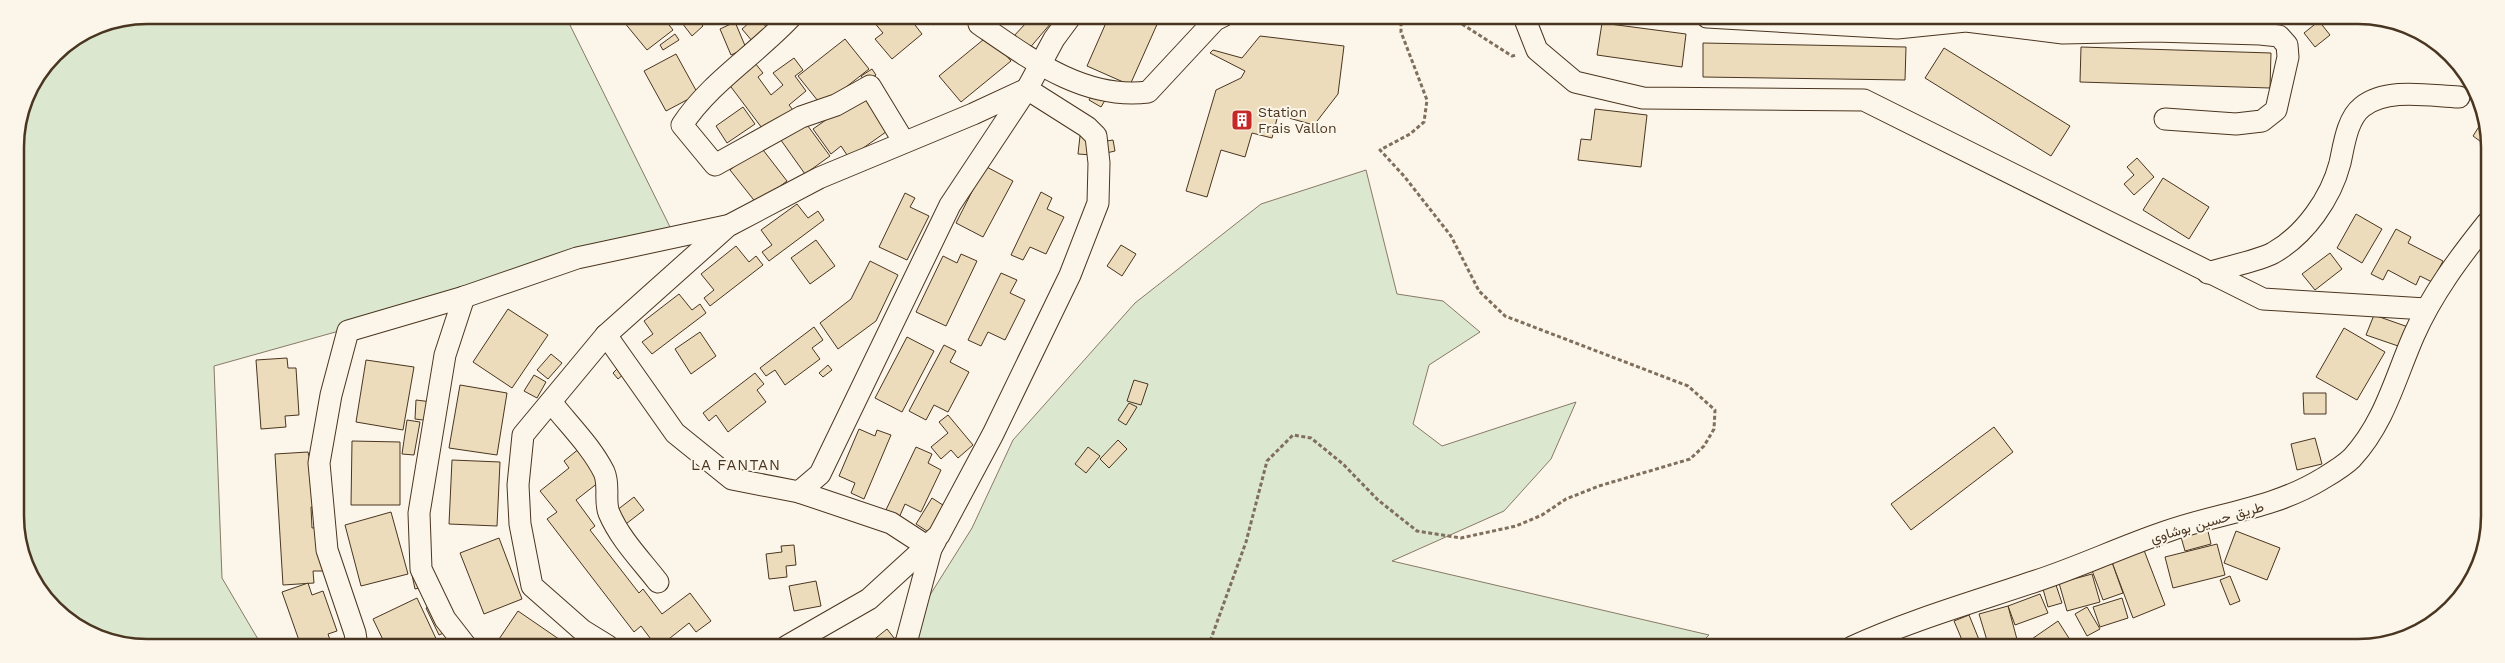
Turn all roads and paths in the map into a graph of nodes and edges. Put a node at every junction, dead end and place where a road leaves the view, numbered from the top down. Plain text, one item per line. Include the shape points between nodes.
1 (784, 24) edge
2 (979, 24) dead end
3 (1064, 24) edge
4 (1211, 24) edge
5 (1401, 24) edge
6 (1463, 24) edge
7 (1527, 24) edge
8 (1828, 24) edge
9 (1936, 24) edge
10 (1990, 24) edge
11 (1537, 50) junction
12 (1039, 66) junction
13 (1026, 89) junction
14 (2459, 97) dead end
15 (2166, 119) dead end
16 (904, 142) junction
17 (728, 226) junction
18 (2481, 232) edge
19 (2208, 273) junction
20 (464, 297) junction
21 (2426, 309) junction
22 (606, 335) junction
23 (551, 402) junction
24 (799, 492) junction
25 (932, 543) junction
26 (658, 582) dead end
27 (355, 639) edge
28 (461, 639) edge
29 (597, 639) edge
30 (799, 639) edge
31 (907, 639) edge
32 (1211, 639) edge
33 (1873, 639) edge

1 - 16 street via 696,103 682,125 714,165 801,117 836,105 870,86
2 - 12 street
3 - 12 street
4 - 12 street via 1148,92 1126,95 1108,92
5 - 32 path via 1401,32 1427,100 1424,122 1410,134 1380,150 1452,236 1479,291 1505,316 1688,386 1715,410 1714,429 1704,446 1690,459 1566,499 1542,515 1516,526 1461,538 1417,531 1311,438 1294,435 1267,461 1246,542
6 - 11 path via 1512,56
7 - 11 street
8 - 9 street via 1897,28
10 - 15 street via 2063,33 2260,34 2279,36 2288,45 2276,110 2262,121 2236,124
11 - 19 street via 1575,82 1643,98 1864,100
12 - 13 street
13 - 16 street
13 - 24 street via 950,204 820,474
13 - 25 street via 1096,136 1098,203 1070,275 993,434
14 - 19 street via 2403,95 2377,98 2361,107 2348,129 2337,174 2308,224 2273,253
16 - 17 street via 818,178
17 - 20 street via 577,258
17 - 22 street
18 - 21 street, طريق حسين بوشاوي
19 - 21 street via 2263,299
20 - 27 street via 348,331 331,395 320,463 327,550
20 - 28 street via 445,355 420,513 421,569 445,619
21 - 33 street, طريق حسين بوشاوي via 2388,403 2369,438 2350,460 2302,491 2261,507 2166,531 2038,580 1907,623
22 - 23 street
22 - 24 street via 675,433 732,479
23 - 26 street via 598,462 608,488 608,511 622,536
23 - 29 street via 523,435 518,485 520,524 532,586
24 - 25 street via 891,523
25 - 30 street via 869,599
25 - 31 street

